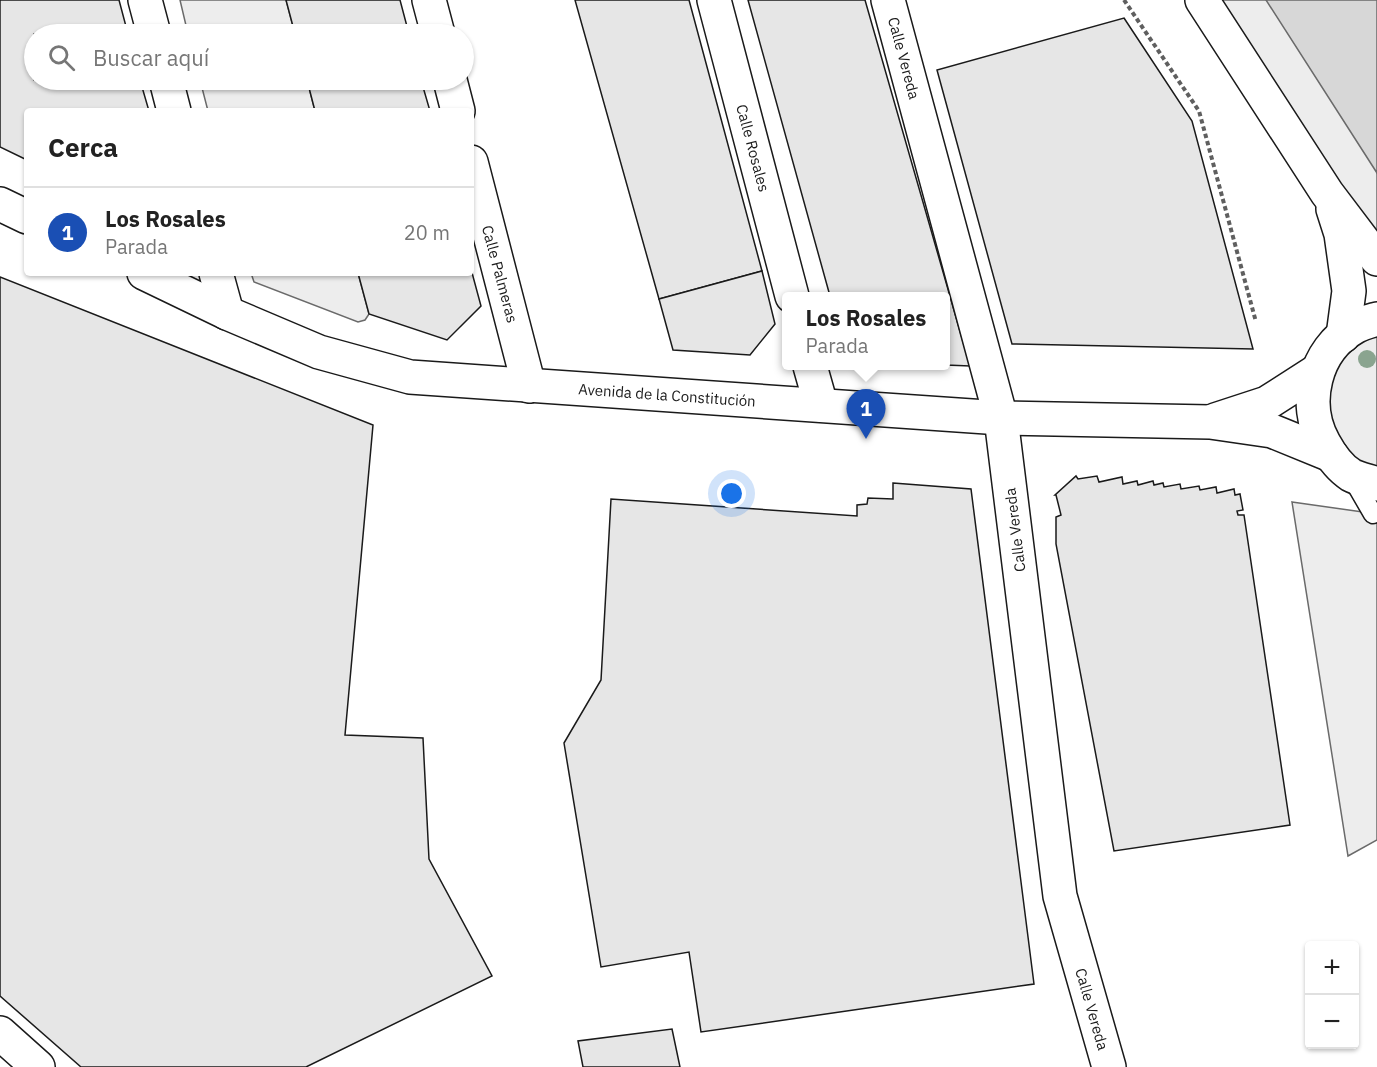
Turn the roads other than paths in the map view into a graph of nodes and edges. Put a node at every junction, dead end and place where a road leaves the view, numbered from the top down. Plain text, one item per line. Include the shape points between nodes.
1 (145, 0) edge
2 (429, 0) edge
3 (714, 0) edge
4 (888, 0) edge
5 (1202, 0) edge
6 (151, 24) edge
7 (435, 24) edge
8 (169, 90) edge
9 (453, 90) edge
10 (173, 108) edge
11 (457, 108) edge
12 (474, 174) edge
13 (1327, 193) junction
14 (0, 204) edge
15 (24, 216) edge
16 (1377, 259) edge
17 (150, 276) edge
18 (217, 276) edge
19 (791, 292) edge
20 (227, 313) junction
21 (1377, 319) edge
22 (1344, 336) junction
23 (811, 370) edge
24 (1317, 371) junction
25 (529, 386) junction
26 (821, 405) junction
27 (1001, 418) junction
28 (1210, 422) junction
29 (1358, 482) edge
30 (0, 1034) edge
31 (38, 1067) edge
32 (1109, 1067) edge

1 - 6 main road
2 - 7 main road
3 - 19 main road, Calle Rosales
4 - 27 main road, Calle Vereda
5 - 13 main road
8 - 10 main road
9 - 11 main road
12 - 25 main road, Calle Palmeras
13 - 16 main road
13 - 22 main road via 1341,234 1349,291
14 - 15 main road
17 - 20 main road, Avenida de la Constitución
18 - 20 main road
20 - 25 main road, Avenida de la Constitución via 319,352 410,377
21 - 22 main road
22 - 24 main road via 1333,345
23 - 26 main road
24 - 28 main road via 1267,403
24 - 29 main road via 1312,400 1317,429
25 - 26 main road, Avenida de la Constitución
26 - 27 main road, Avenida de la Constitución
27 - 28 main road, Avenida de la Constitución
27 - 32 main road, Calle Vereda via 1060,896
28 - 29 main road via 1272,431
30 - 31 main road

